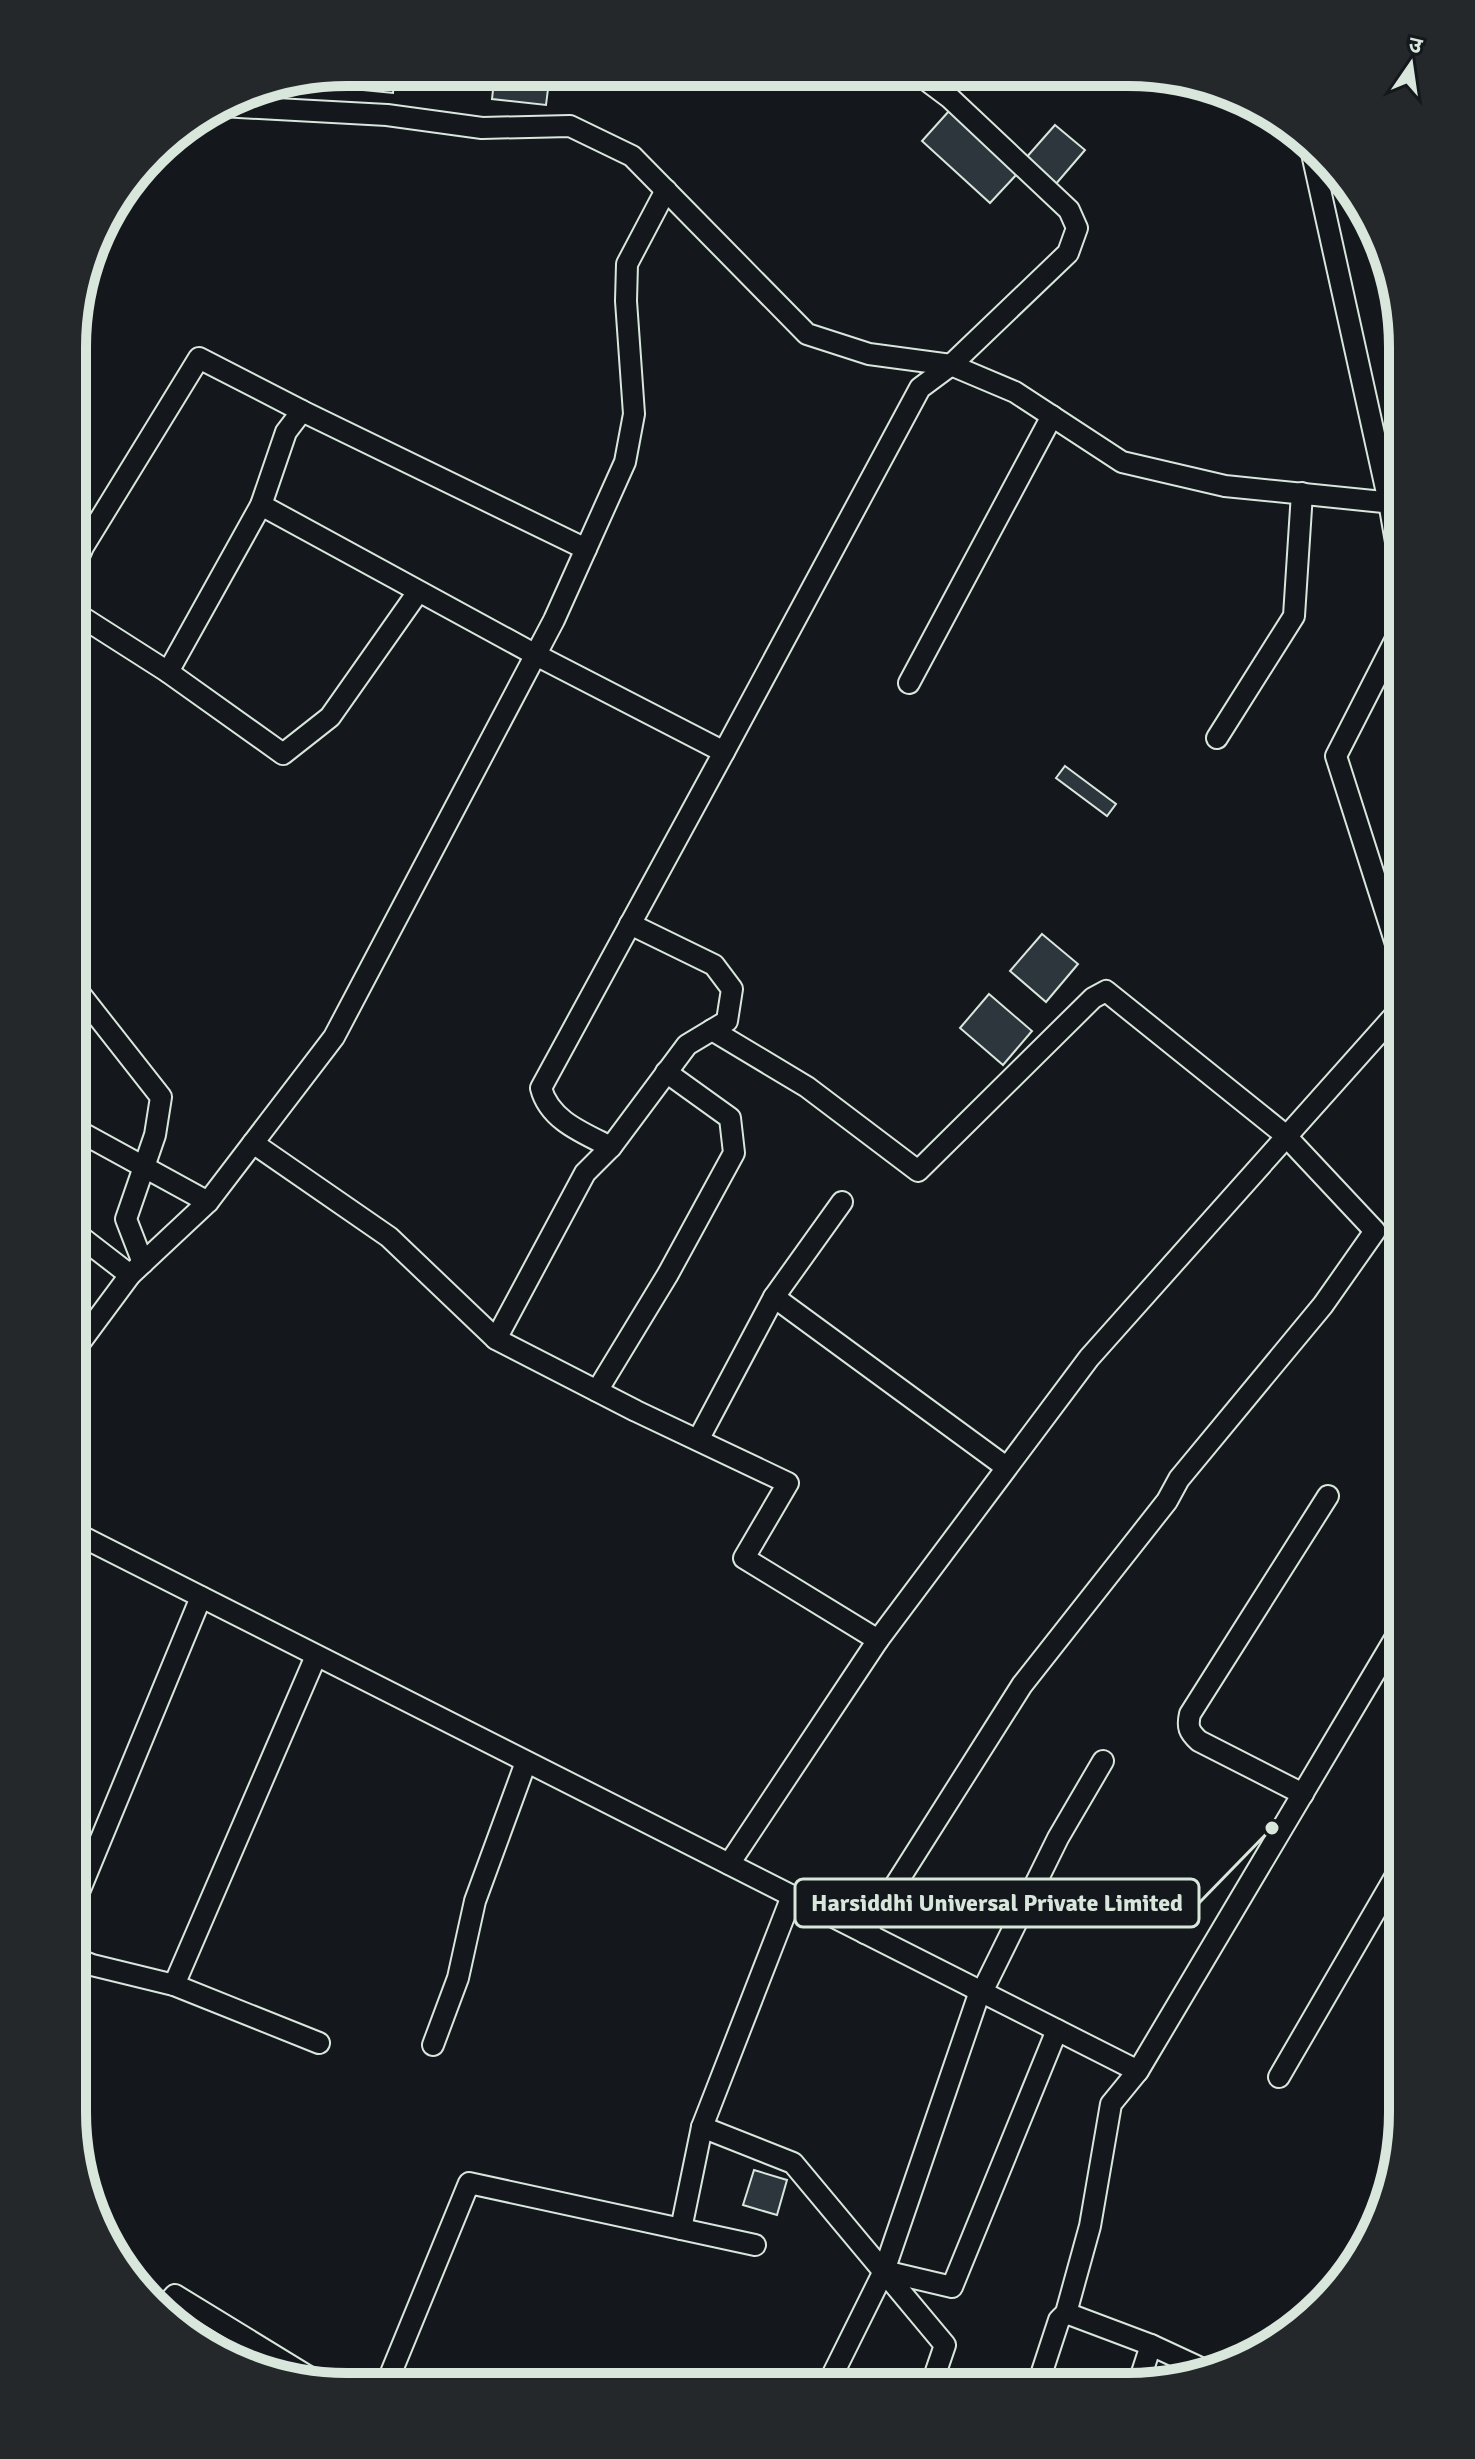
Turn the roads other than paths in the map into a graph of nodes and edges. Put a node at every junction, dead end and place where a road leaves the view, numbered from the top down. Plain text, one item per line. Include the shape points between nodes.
1 (934, 86) edge
2 (245, 107) edge
3 (1315, 164) edge
4 (666, 190) junction
5 (951, 365) junction
6 (302, 411) junction
7 (1052, 416) junction
8 (1389, 474) edge
9 (1302, 493) junction
10 (1389, 502) edge
11 (261, 505) junction
12 (86, 542) edge
13 (586, 549) junction
14 (418, 592) junction
15 (86, 620) edge
16 (1389, 653) edge
17 (536, 655) junction
18 (168, 672) junction
19 (909, 683) dead end
20 (1217, 738) dead end
21 (724, 752) junction
22 (1389, 921) edge
23 (630, 924) junction
24 (86, 1002) edge
25 (1389, 1022) edge
26 (712, 1030) junction
27 (666, 1072) junction
28 (86, 1135) edge
29 (1287, 1136) junction
30 (253, 1143) junction
31 (611, 1147) junction
32 (145, 1167) junction
33 (208, 1202) junction
34 (842, 1202) dead end
35 (86, 1239) edge
36 (137, 1269) junction
37 (774, 1297) junction
38 (86, 1335) edge
39 (496, 1339) junction
40 (597, 1391) junction
41 (698, 1440) junction
42 (1006, 1467) junction
43 (1328, 1496) dead end
44 (86, 1539) edge
45 (201, 1597) junction
46 (878, 1640) junction
47 (1388, 1650) edge
48 (316, 1656) junction
49 (1103, 1761) dead end
50 (526, 1762) junction
51 (1303, 1794) junction
52 (729, 1864) junction
53 (86, 1875) edge
54 (1388, 1889) edge
55 (792, 1896) junction
56 (865, 1933) junction
57 (86, 1963) edge
58 (174, 1985) junction
59 (981, 1992) junction
60 (1057, 2030) junction
61 (319, 2043) dead end
62 (433, 2045) dead end
63 (1138, 2071) junction
64 (1279, 2077) dead end
65 (702, 2127) junction
66 (681, 2229) junction
67 (755, 2245) dead end
68 (884, 2271) junction
69 (168, 2302) edge
70 (1066, 2313) junction
71 (1151, 2345) junction
72 (1193, 2364) edge
73 (292, 2367) edge
74 (1142, 2372) edge
75 (391, 2373) edge
76 (833, 2373) edge
77 (935, 2373) edge
78 (1042, 2373) edge

1 - 5 street via 1069,210 1077,228 1068,253
2 - 4 street via 387,115 482,128 570,126 632,156
3 - 8 street
4 - 5 street via 807,334 869,354
4 - 13 street via 627,264 634,414 625,462
5 - 7 street via 1015,392
5 - 21 street via 920,388
6 - 11 street via 286,432
6 - 12 street via 199,358
6 - 13 street
7 - 9 street via 1122,462 1225,486
7 - 19 street
9 - 10 street
9 - 20 street via 1294,616
11 - 14 street
11 - 18 street
13 - 17 street
14 - 17 street
14 - 18 street via 330,717 283,754
15 - 18 street
16 - 22 street via 1336,756
17 - 21 street
17 - 30 street via 334,1037
21 - 23 street
23 - 26 street via 714,965 732,989 727,1021
23 - 31 street via 541,1088 546,1105 576,1130
24 - 32 street via 161,1097
25 - 29 street
26 - 27 street via 687,1045
26 - 29 street via 807,1087 918,1171 1106,991
27 - 31 street
27 - 40 street via 730,1118 734,1153
28 - 32 street
29 - 42 street via 1089,1358
29 - 56 street via 1375,1231 1323,1305 1179,1479 1022,1685
30 - 33 street
30 - 39 street via 389,1237
31 - 39 street via 585,1173
32 - 33 street
32 - 36 street via 126,1219
33 - 36 street
34 - 37 street
35 - 36 street
36 - 38 street
37 - 41 street
37 - 42 street
39 - 40 street
40 - 41 street
41 - 46 street via 788,1483 744,1558
42 - 46 street
43 - 51 street via 1188,1725 1199,1741
44 - 45 street
45 - 48 street
45 - 53 street
46 - 52 street
47 - 51 street
48 - 50 street
48 - 58 street
49 - 59 street
50 - 52 street
50 - 62 street via 475,1901 458,1978
51 - 63 street
52 - 55 street
54 - 64 street
55 - 56 street
55 - 65 street
56 - 59 street
57 - 58 street
58 - 61 street
59 - 60 street
59 - 68 street
60 - 63 street
60 - 68 street via 952,2287
63 - 70 street via 1111,2104 1090,2226
65 - 66 street
65 - 68 street via 793,2163
66 - 67 street
66 - 75 street via 469,2183
68 - 76 street
68 - 77 street via 945,2345
69 - 73 street via 175,2295
70 - 71 street
70 - 78 street
71 - 72 street
71 - 74 street

